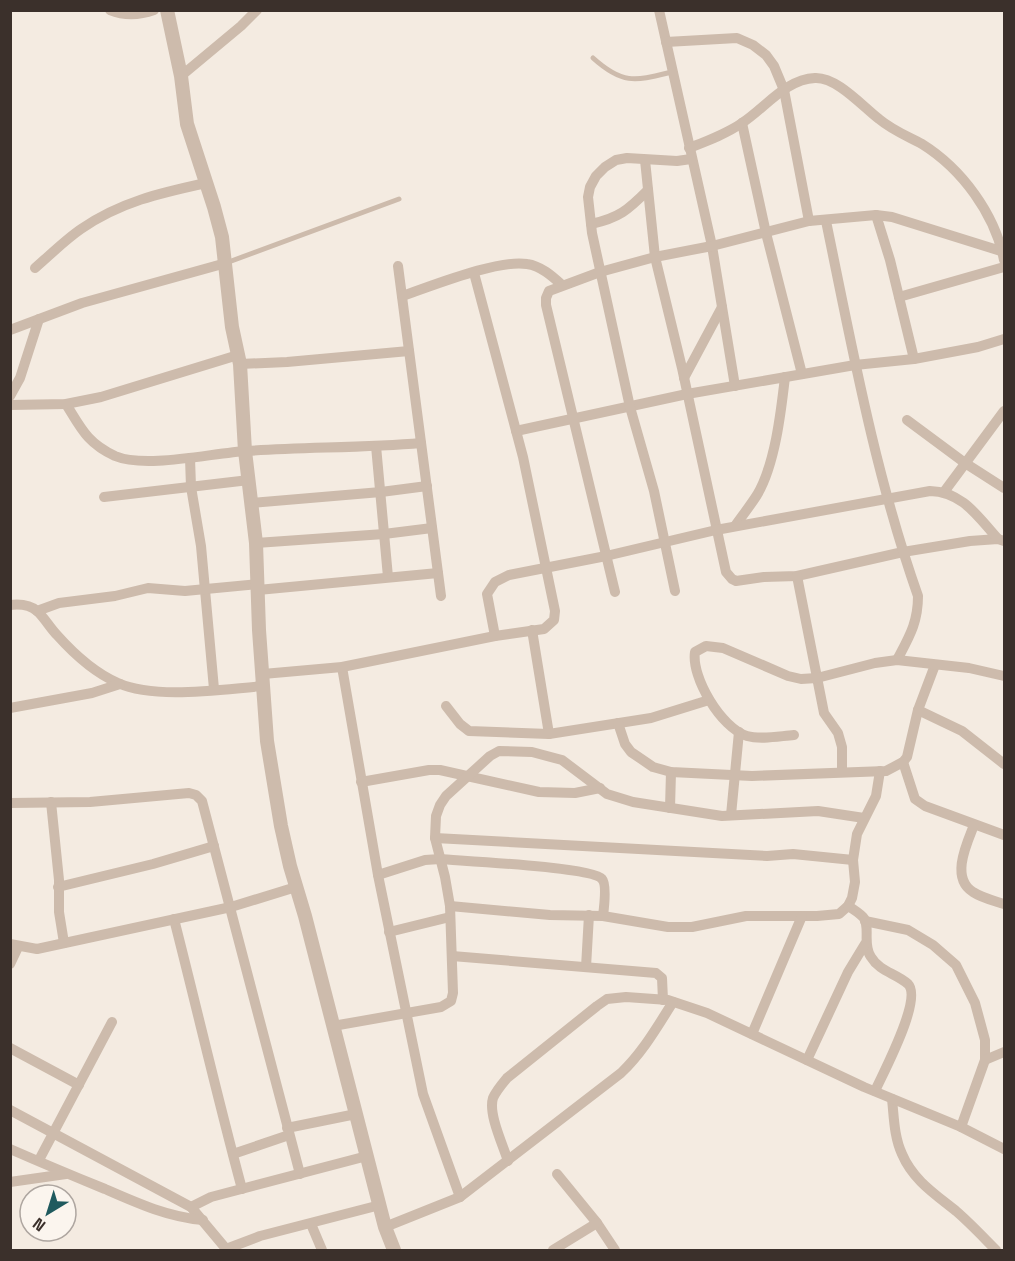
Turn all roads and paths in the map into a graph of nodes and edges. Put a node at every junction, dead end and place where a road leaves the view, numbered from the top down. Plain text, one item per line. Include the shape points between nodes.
1 (111, 10) edge
2 (154, 10) edge
3 (167, 10) edge
4 (256, 10) edge
5 (659, 10) edge
6 (666, 42) junction
7 (593, 58) dead end
8 (672, 72) junction
9 (180, 76) junction
10 (784, 90) junction
11 (742, 123) junction
12 (689, 148) junction
13 (691, 159) junction
14 (645, 160) junction
15 (206, 183) junction
16 (648, 190) junction
17 (399, 199) dead end
18 (876, 215) junction
19 (826, 220) junction
20 (809, 221) junction
21 (591, 224) junction
22 (766, 233) junction
23 (712, 246) junction
24 (1004, 255) edge
25 (655, 257) junction
26 (226, 263) junction
27 (398, 266) dead end
28 (1005, 267) edge
29 (36, 268) dead end
30 (600, 272) junction
31 (474, 273) junction
32 (562, 285) junction
33 (402, 296) junction
34 (899, 297) junction
35 (722, 307) junction
36 (39, 319) junction
37 (10, 330) edge
38 (1005, 339) edge
39 (409, 351) junction
40 (239, 359) junction
41 (914, 359) junction
42 (855, 365) junction
43 (802, 374) junction
44 (785, 377) junction
45 (684, 378) junction
46 (735, 386) junction
47 (687, 393) junction
48 (10, 396) edge
49 (66, 404) junction
50 (10, 405) edge
51 (630, 407) junction
52 (1005, 411) edge
53 (572, 418) junction
54 (907, 420) dead end
55 (516, 431) junction
56 (421, 443) junction
57 (376, 446) junction
58 (245, 451) junction
59 (190, 458) junction
60 (965, 464) junction
61 (249, 480) junction
62 (427, 486) junction
63 (191, 487) junction
64 (1005, 488) edge
65 (381, 492) junction
66 (944, 492) junction
67 (104, 497) dead end
68 (887, 500) junction
69 (252, 503) junction
70 (735, 526) junction
71 (432, 528) junction
72 (716, 530) junction
73 (384, 534) junction
74 (1001, 540) edge
75 (664, 542) junction
76 (256, 543) junction
77 (903, 552) junction
78 (606, 556) junction
79 (546, 569) junction
80 (438, 573) junction
81 (797, 576) junction
82 (388, 577) junction
83 (258, 587) junction
84 (206, 589) junction
85 (675, 591) dead end
86 (615, 592) dead end
87 (441, 596) dead end
88 (10, 605) edge
89 (37, 611) junction
90 (532, 630) junction
91 (495, 636) junction
92 (897, 660) junction
93 (935, 665) junction
94 (342, 667) junction
95 (1005, 676) edge
96 (817, 678) junction
97 (263, 680) junction
98 (120, 684) junction
99 (214, 689) junction
100 (709, 700) junction
101 (446, 705) dead end
102 (10, 708) edge
103 (918, 710) junction
104 (618, 723) junction
105 (739, 732) junction
106 (549, 734) junction
107 (794, 735) dead end
108 (903, 762) junction
109 (1005, 764) edge
110 (880, 771) junction
111 (671, 772) junction
112 (842, 772) junction
113 (735, 774) junction
114 (468, 775) junction
115 (361, 782) junction
116 (600, 788) junction
117 (10, 802) edge
118 (51, 802) junction
119 (670, 808) junction
120 (731, 815) junction
121 (864, 818) junction
122 (974, 825) junction
123 (1005, 835) edge
124 (435, 838) junction
125 (214, 846) junction
126 (440, 859) junction
127 (853, 860) junction
128 (378, 875) junction
129 (296, 887) junction
130 (58, 888) junction
131 (1005, 904) edge
132 (848, 906) junction
133 (231, 907) junction
134 (450, 911) junction
135 (589, 915) junction
136 (603, 916) junction
137 (802, 916) junction
138 (174, 919) junction
139 (865, 921) junction
140 (389, 932) junction
141 (64, 943) junction
142 (865, 944) junction
143 (14, 946) edge
144 (452, 956) junction
145 (10, 964) edge
146 (586, 967) junction
147 (668, 1001) junction
148 (406, 1013) junction
149 (112, 1022) dead end
150 (333, 1026) junction
151 (752, 1034) junction
152 (10, 1048) edge
153 (1005, 1052) edge
154 (807, 1060) junction
155 (986, 1060) junction
156 (79, 1085) junction
157 (875, 1091) junction
158 (892, 1099) junction
159 (10, 1110) edge
160 (356, 1114) junction
161 (961, 1127) junction
162 (288, 1132) junction
163 (54, 1134) junction
164 (10, 1149) edge
165 (1005, 1149) edge
166 (233, 1154) junction
167 (367, 1156) junction
168 (39, 1160) junction
169 (508, 1161) junction
170 (66, 1174) junction
171 (300, 1174) junction
172 (557, 1174) dead end
173 (10, 1182) edge
174 (242, 1189) junction
175 (460, 1197) junction
176 (380, 1205) junction
177 (191, 1207) junction
178 (203, 1220) junction
179 (597, 1222) junction
180 (311, 1224) junction
181 (386, 1227) junction
182 (559, 1249) edge
183 (227, 1250) edge
184 (322, 1251) edge
185 (394, 1251) edge
186 (615, 1251) edge
187 (996, 1251) edge

1 - 2 street via 123,15
3 - 9 street
4 - 9 street
5 - 6 street
6 - 8 street
6 - 10 street via 737,38 766,55
7 - 8 lane via 624,79
8 - 12 street
9 - 15 street via 187,124
10 - 11 street
10 - 20 street
10 - 24 street via 799,81 826,80 889,127 942,159 976,195
11 - 12 street
11 - 22 street
12 - 13 street
13 - 14 street
13 - 23 street
14 - 16 street
14 - 21 street via 616,160 596,176 588,197
15 - 26 street
15 - 29 street via 152,194 113,209 80,229
16 - 21 street via 623,213
16 - 25 street
17 - 26 lane
18 - 19 street
18 - 24 street
18 - 34 street
19 - 20 street
19 - 42 street
20 - 22 street
21 - 30 street
22 - 23 street
22 - 43 street
23 - 25 street
23 - 35 street
25 - 30 street
25 - 45 street
26 - 36 street
26 - 40 street
27 - 33 street
28 - 34 street
30 - 32 street
30 - 51 street
31 - 32 street via 526,263 544,270
31 - 33 street
31 - 55 street
32 - 53 street via 549,291 546,305
33 - 39 street
34 - 41 street
35 - 45 street
35 - 46 street
36 - 37 street
36 - 48 street via 20,378
38 - 41 street
39 - 40 street via 286,362
39 - 56 street
40 - 49 street
40 - 58 street
41 - 42 street
42 - 43 street
42 - 68 street
43 - 44 street
44 - 46 street
44 - 70 street via 768,470
45 - 47 street
46 - 47 street
47 - 51 street
47 - 72 street
49 - 50 street
49 - 59 street via 85,436 116,456 135,461
51 - 53 street
51 - 75 street
52 - 60 street
53 - 55 street
53 - 78 street
54 - 60 street
55 - 79 street
56 - 57 street
56 - 62 street
57 - 58 street
57 - 65 street
58 - 59 street
58 - 61 street
59 - 63 street
60 - 64 street
60 - 66 street
61 - 63 street
61 - 69 street
62 - 65 street
62 - 71 street
63 - 67 street
63 - 84 street
65 - 69 street
65 - 73 street
66 - 68 street
66 - 74 street via 967,505
68 - 70 street
68 - 77 street
69 - 76 street
70 - 72 street
71 - 73 street
71 - 80 street
72 - 75 street
72 - 81 street via 726,572 732,579
73 - 76 street
73 - 82 street
74 - 77 street
75 - 78 street
75 - 85 street
76 - 83 street
77 - 81 street
77 - 92 street via 918,596 918,612 914,630
78 - 79 street
78 - 86 street
79 - 90 street via 554,620
79 - 91 street via 509,575 491,587 487,594
80 - 82 street
80 - 87 street
81 - 96 street
82 - 83 street
83 - 84 street
83 - 97 street
84 - 89 street via 148,588 59,603
84 - 99 street
88 - 89 street via 20,604
89 - 98 street via 86,662
90 - 91 street
90 - 106 street
91 - 94 street
92 - 93 street
92 - 96 street
93 - 95 street
93 - 103 street
94 - 97 street
94 - 115 street
96 - 100 street via 788,676 723,648 706,646 695,652 694,658
96 - 112 street via 824,713 842,747
97 - 99 street
97 - 129 street via 274,788
98 - 99 street via 142,690
98 - 102 street
100 - 104 street via 651,718
100 - 105 street
101 - 106 street via 469,731
103 - 108 street
103 - 109 street via 963,731
104 - 106 street
104 - 111 street via 631,752 653,767
105 - 107 street via 754,737
105 - 113 street
108 - 110 street
108 - 122 street via 915,799
110 - 112 street
110 - 121 street via 876,796
111 - 113 street
111 - 119 street
112 - 113 street
113 - 120 street
114 - 115 street via 429,770
114 - 116 street via 538,792 575,793
114 - 116 street via 500,752 532,752 562,760
114 - 124 street via 440,805
115 - 128 street
116 - 119 street via 616,798
117 - 118 street
118 - 125 street via 189,793 202,801
118 - 130 street
119 - 120 street
120 - 121 street via 818,811
121 - 127 street
122 - 123 street
122 - 131 street via 962,860 962,876 973,892
124 - 126 street
124 - 127 street
125 - 130 street
125 - 133 street
126 - 128 street
126 - 134 street
126 - 136 street via 595,874 604,883
127 - 132 street via 855,882
128 - 140 street
129 - 133 street
129 - 150 street
130 - 141 street
132 - 137 street via 839,914
132 - 139 street
133 - 138 street
133 - 162 street
134 - 135 street
134 - 140 street
134 - 144 street
135 - 136 street
135 - 146 street
136 - 137 street via 692,927 746,916
137 - 151 street
138 - 141 street
138 - 166 street
139 - 142 street
139 - 155 street via 908,930 956,965 975,1003
140 - 148 street
141 - 143 street via 38,949
142 - 154 street
142 - 157 street via 877,965 909,985 912,991 906,1022
143 - 145 street
144 - 146 street
144 - 148 street via 451,1001 441,1007
146 - 147 street via 656,973 664,984
147 - 151 street via 707,1013
147 - 169 street via 636,1059
147 - 169 street via 607,999 507,1078 493,1097 492,1107
148 - 150 street
148 - 175 street via 423,1094
149 - 156 street
150 - 160 street
151 - 154 street
152 - 156 street
153 - 155 street
154 - 157 street
155 - 161 street
156 - 163 street
157 - 158 street
158 - 161 street
158 - 187 street via 901,1153 911,1171
159 - 163 street
160 - 162 street
160 - 167 street
161 - 165 street
162 - 166 street
162 - 171 street
163 - 168 street
163 - 177 street
164 - 168 street
166 - 174 street
167 - 171 street
167 - 176 street
168 - 170 street
169 - 175 street
170 - 173 street
170 - 178 street via 154,1210
171 - 174 street
172 - 179 street
174 - 177 street
175 - 181 street
176 - 180 street
176 - 181 street
177 - 178 street
178 - 183 street
179 - 182 street
179 - 186 street
180 - 183 street via 260,1236
180 - 184 street
181 - 185 street

